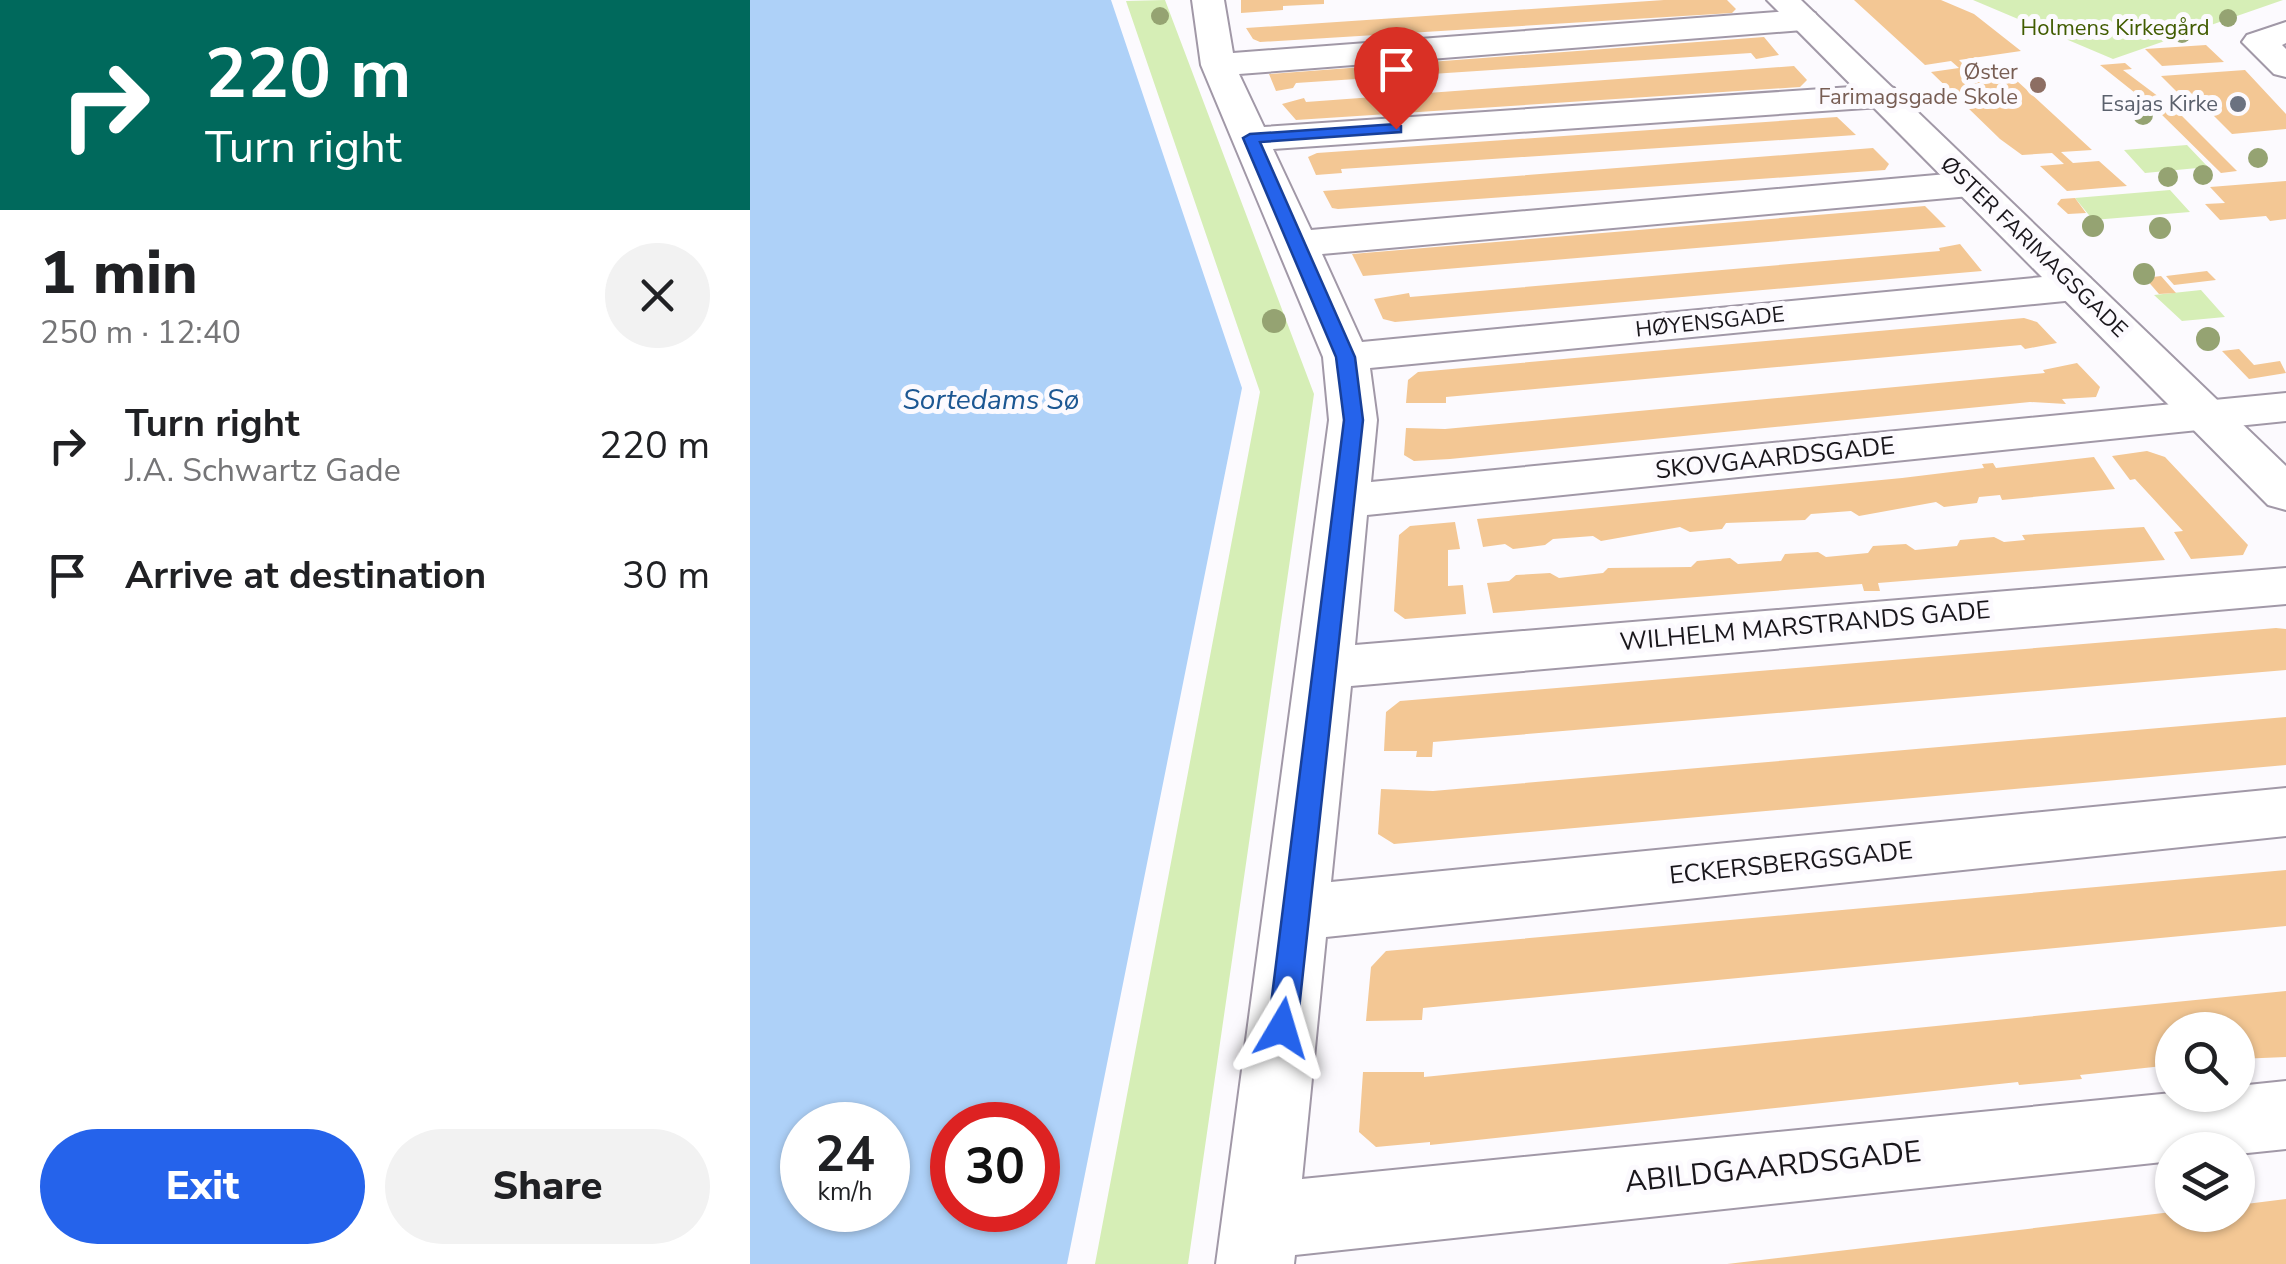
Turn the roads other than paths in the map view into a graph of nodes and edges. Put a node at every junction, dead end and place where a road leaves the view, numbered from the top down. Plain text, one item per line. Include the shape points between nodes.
1 (1208, 0) edge
2 (1793, 10) edge
3 (2286, 32) edge
4 (1218, 65) junction
5 (2286, 67) edge
6 (1881, 96) junction
7 (1250, 138) junction
8 (1970, 184) junction
9 (1297, 244) junction
10 (2075, 287) junction
11 (1346, 357) junction
12 (2286, 407) edge
13 (2206, 415) junction
14 (2286, 494) edge
15 (1344, 501) junction
16 (2286, 586) edge
17 (1324, 668) junction
18 (2265, 814) edge
19 (1296, 913) junction
20 (2286, 1114) edge
21 (1258, 1242) edge

1 - 4 street
2 - 4 street via 1622,34
2 - 6 street, ØSTER FARIMAGSGADE
3 - 5 street via 2259,42
4 - 7 street
6 - 7 street
6 - 8 street, ØSTER FARIMAGSGADE
7 - 9 street
8 - 9 street
8 - 10 street, ØSTER FARIMAGSGADE
9 - 11 street
10 - 11 street, HØYENSGADE
10 - 13 street, ØSTER FARIMAGSGADE
11 - 15 street via 1354,420
12 - 13 street, SKOVGAARDSGADE
13 - 14 street, ØSTER FARIMAGSGADE
13 - 15 street, SKOVGAARDSGADE
15 - 17 street
16 - 17 street, WILHELM MARSTRANDS GADE
17 - 19 street
18 - 19 street, ECKERSBERGSGADE
19 - 21 street
20 - 21 street, ABILDGAARDSGADE via 1872,1157

